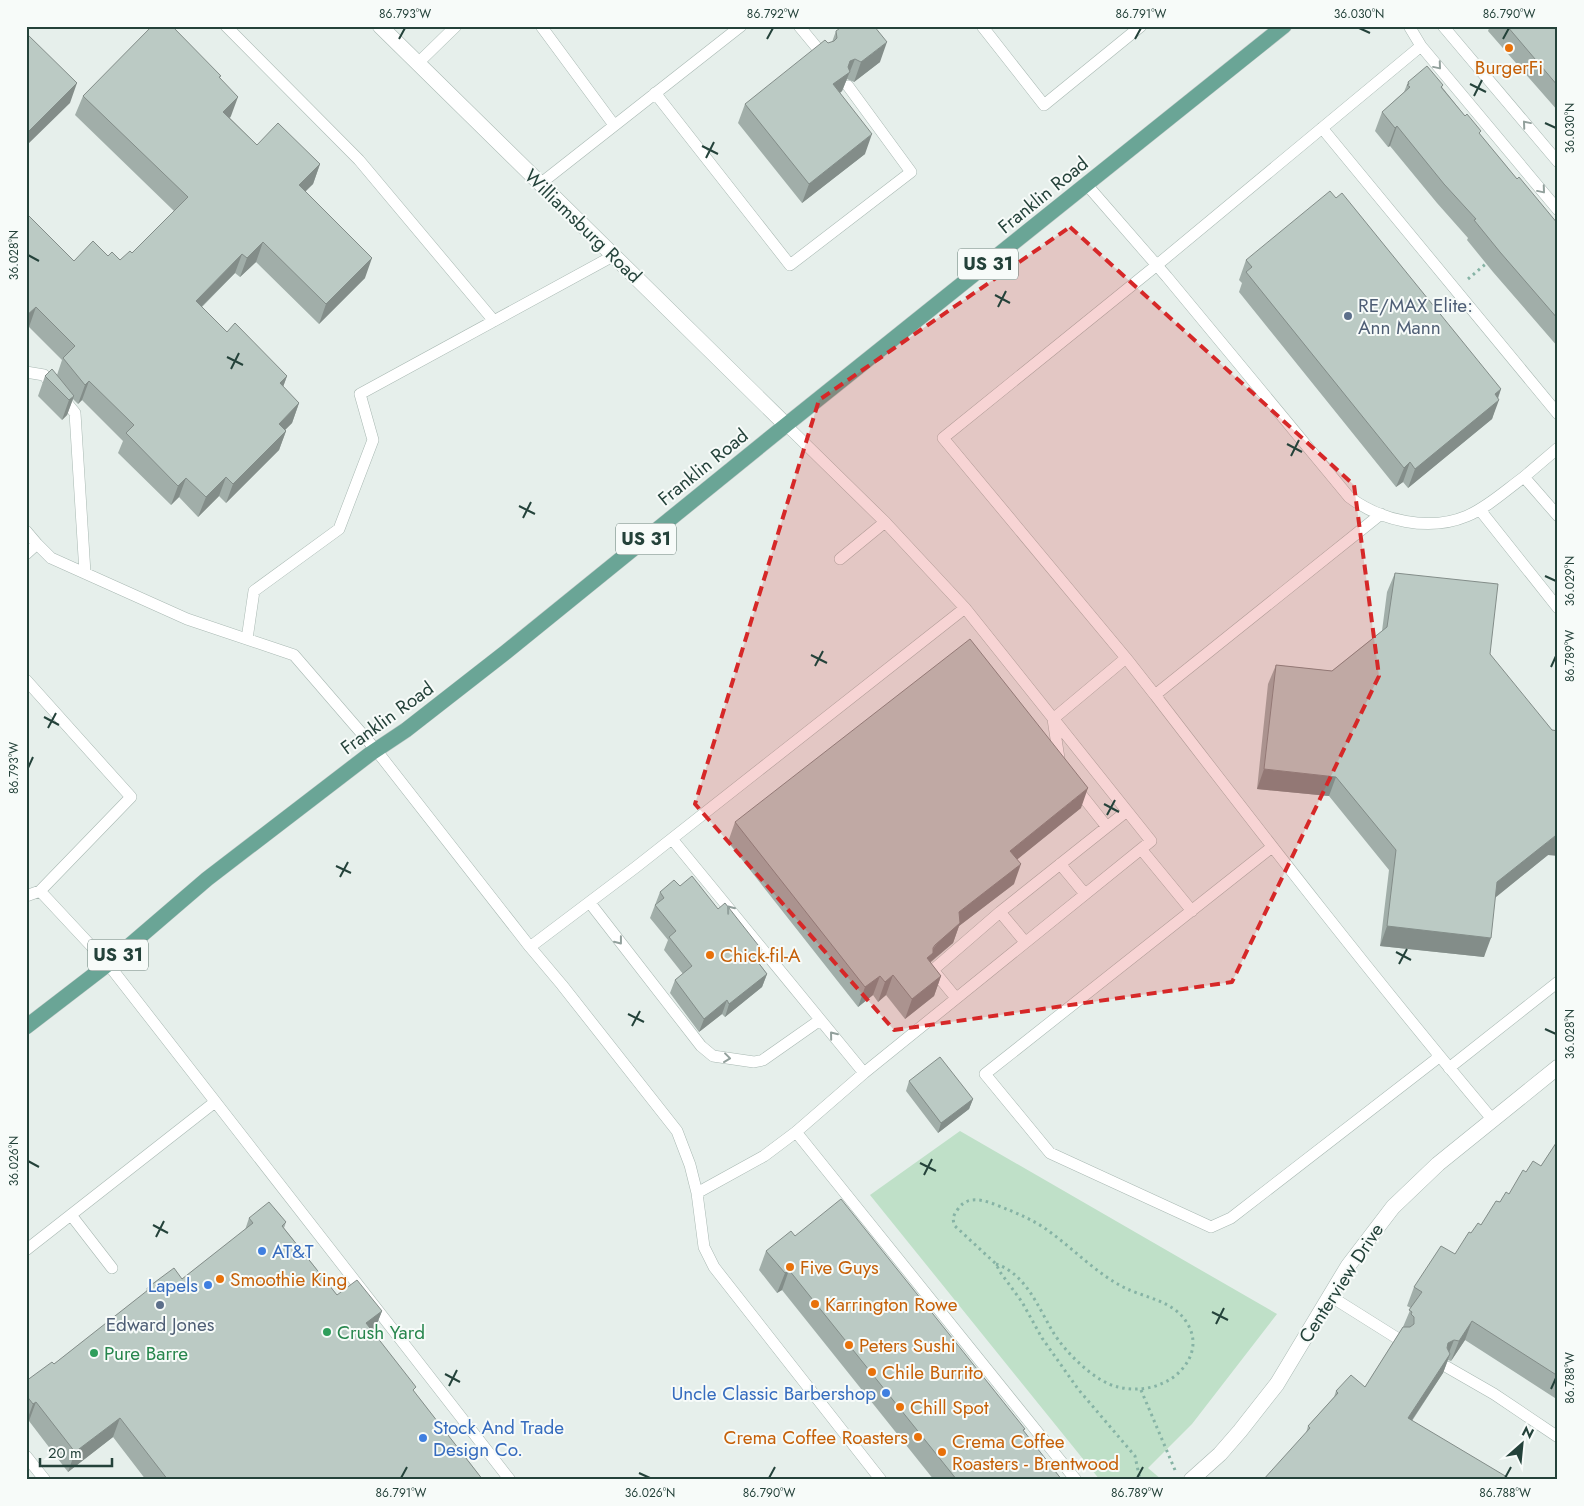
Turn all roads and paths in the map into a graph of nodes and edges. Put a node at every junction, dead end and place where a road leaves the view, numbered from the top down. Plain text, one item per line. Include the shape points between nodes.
1 (226, 26) edge
2 (380, 26) edge
3 (456, 26) edge
4 (541, 26) edge
5 (741, 26) edge
6 (799, 26) edge
7 (982, 26) edge
8 (1141, 26) edge
9 (1284, 26) edge
10 (1409, 26) edge
11 (1443, 26) edge
12 (1421, 46) junction
13 (823, 56) edge
14 (418, 63) junction
15 (848, 86) edge
16 (655, 93) junction
17 (614, 125) junction
18 (1322, 128) junction
19 (1558, 162) edge
20 (540, 184) junction
21 (1087, 185) junction
22 (1558, 210) edge
23 (613, 256) junction
24 (1494, 258) edge
25 (1157, 266) junction
26 (1455, 290) junction
27 (494, 321) junction
28 (26, 372) edge
29 (1558, 414) edge
30 (786, 425) junction
31 (1558, 448) edge
32 (1524, 477) junction
33 (1480, 510) junction
34 (1381, 514) junction
35 (1558, 516) edge
36 (885, 522) junction
37 (26, 531) edge
38 (36, 544) junction
39 (26, 554) edge
40 (840, 559) dead end
41 (85, 574) junction
42 (965, 608) junction
43 (1558, 608) edge
44 (247, 639) junction
45 (1126, 658) junction
46 (26, 680) edge
47 (30, 693) edge
48 (1155, 695) junction
49 (1053, 719) junction
50 (376, 750) junction
51 (1127, 811) junction
52 (1107, 827) junction
53 (672, 839) junction
54 (1272, 847) junction
55 (1140, 849) junction
56 (1060, 864) junction
57 (40, 891) junction
58 (1085, 894) junction
59 (26, 896) edge
60 (590, 903) junction
61 (1192, 911) junction
62 (1000, 912) junction
63 (1025, 942) junction
64 (530, 947) junction
65 (108, 964) junction
66 (1558, 982) edge
67 (956, 998) junction
68 (820, 1020) junction
69 (26, 1027) edge
70 (1439, 1056) junction
71 (1558, 1067) edge
72 (1449, 1068) junction
73 (864, 1073) junction
74 (215, 1102) junction
75 (1492, 1119) junction
76 (796, 1132) junction
77 (696, 1193) junction
78 (71, 1215) junction
79 (26, 1250) edge
80 (996, 1264) junction
81 (112, 1268) dead end
82 (1330, 1296) junction
83 (1400, 1340) edge
84 (1447, 1367) edge
85 (1142, 1390) junction
86 (1558, 1437) edge
87 (26, 1456) edge
88 (1175, 1471) dead end
89 (45, 1480) edge
90 (510, 1480) edge
91 (881, 1480) edge
92 (1076, 1480) edge
93 (1140, 1480) edge
94 (1191, 1480) edge

1 - 27 lane via 359,160
2 - 14 street, Williamsburg Road
3 - 14 lane
4 - 17 lane
5 - 16 lane
6 - 13 lane
7 - 8 lane via 1044,105
9 - 21 main road, Franklin Road / US 31
10 - 12 lane
19 -> 11 lane
12 - 18 lane
12 -> 22 lane
14 - 20 street, Williamsburg Road
15 - 16 lane via 910,172 790,265
16 - 17 lane
17 - 20 lane
18 - 25 lane
18 - 26 lane
20 - 23 street, Williamsburg Road
21 - 25 lane
21 - 30 main road, Franklin Road / US 31
23 - 27 lane
23 - 30 street, Williamsburg Road
24 - 26 path
25 - 34 lane via 1349,497
25 - 45 lane via 943,438
26 - 29 lane
27 - 44 lane via 360,394 373,440 339,529 254,591
28 - 41 lane via 44,375 74,413
30 - 36 lane
30 - 50 main road, Franklin Road / US 31 via 506,652
31 - 32 lane
32 - 33 lane
32 - 35 lane
33 - 34 lane via 1438,523 1421,524
33 - 43 lane
34 - 48 lane
36 - 40 lane
36 - 42 lane
37 - 38 lane
38 - 39 lane
38 - 41 lane via 51,558
41 - 44 lane via 187,619
42 - 49 lane
42 - 53 lane
44 - 50 lane via 294,655
45 - 48 lane
45 - 49 lane
46 - 47 lane
47 - 57 lane via 131,797
48 - 54 lane
49 - 51 lane
49 - 52 lane via 1060,769
50 - 64 lane
50 - 65 main road, Franklin Road / US 31 via 207,879
51 - 52 lane
51 - 55 lane via 1151,841
52 - 56 lane
53 - 60 lane
68 -> 53 lane
54 - 61 lane
54 - 70 lane
55 - 58 lane
55 - 61 lane
56 - 58 lane
56 - 62 lane
57 - 59 lane
57 - 65 lane
58 - 63 lane
60 - 64 lane
60 -> 68 lane via 701,1046 713,1056 754,1062 763,1060
61 - 70 lane via 985,1074 1050,1153 1211,1227 1231,1218
62 - 63 lane
62 - 67 lane via 933,970
63 - 67 lane
64 - 77 lane via 677,1131
65 - 69 main road, Franklin Road / US 31
65 - 74 lane
66 - 72 lane
67 - 73 lane
73 -> 68 lane
70 - 72 lane
71 - 75 street, Centerview Drive
72 - 75 lane
73 - 76 lane
74 - 78 lane
74 - 90 lane
75 - 82 street, Centerview Drive via 1392,1207 1359,1249
76 - 77 lane via 764,1156
76 - 92 lane
77 - 91 lane via 704,1247 714,1268
78 - 79 lane
78 - 81 lane
80 - 85 path via 1007,1268 1024,1286 1054,1334 1084,1367 1109,1385
80 - 85 path via 954,1226 954,1215 965,1202 983,1201 1027,1218 1125,1288 1180,1314 1192,1332 1192,1355 1168,1381
80 - 93 path via 1078,1389 1135,1456
82 - 83 lane
82 - 94 street, Centerview Drive via 1262,1405 1220,1454
84 - 86 lane
85 - 88 path
87 - 89 lane

